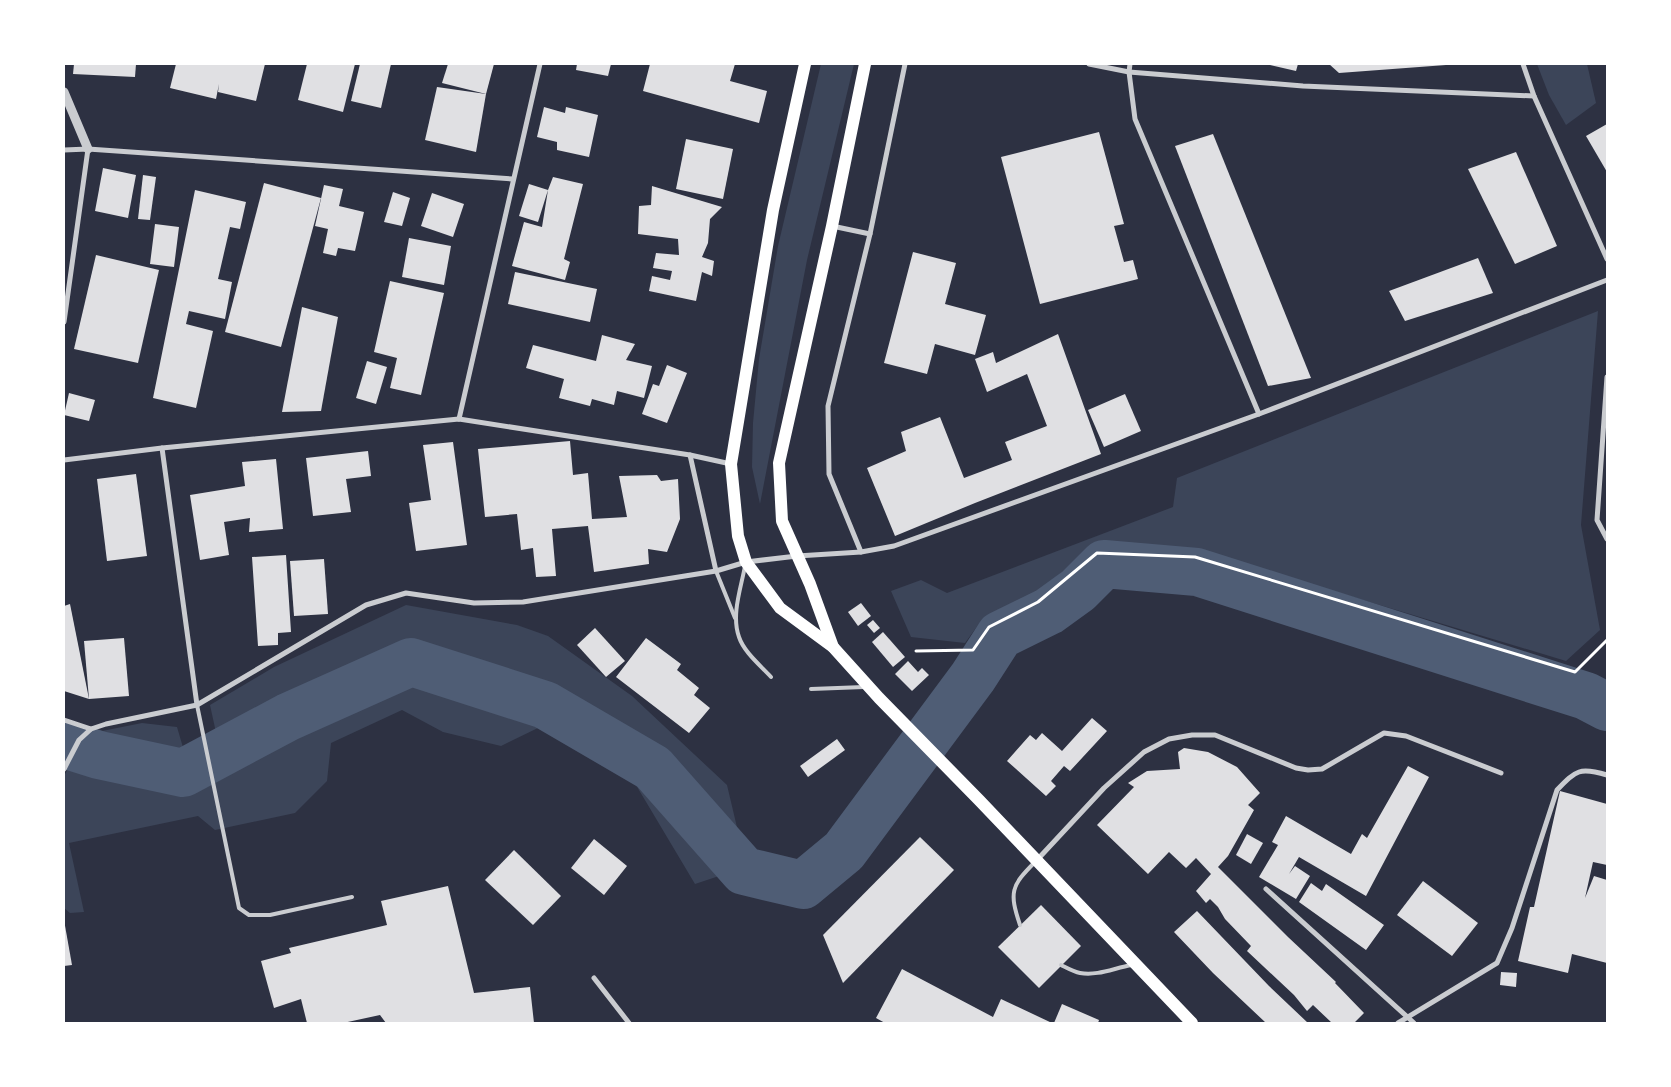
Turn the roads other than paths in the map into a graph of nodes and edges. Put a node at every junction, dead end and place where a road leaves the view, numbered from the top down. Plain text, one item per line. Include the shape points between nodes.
1 (540, 64) edge
2 (805, 64) edge
3 (865, 64) edge
4 (905, 64) edge
5 (1090, 64) edge
6 (1130, 64) edge
7 (1523, 64) edge
8 (1129, 72) junction
9 (64, 92) edge
10 (1534, 96) junction
11 (88, 149) junction
12 (64, 150) edge
13 (513, 179) junction
14 (832, 226) junction
15 (870, 234) junction
16 (1607, 259) edge
17 (1607, 280) edge
18 (64, 322) edge
19 (1607, 377) edge
20 (1259, 414) junction
21 (1606, 416) edge
22 (459, 419) junction
23 (162, 448) junction
24 (690, 456) junction
25 (64, 460) edge
26 (731, 464) junction
27 (1607, 539) edge
28 (860, 552) junction
29 (797, 556) junction
30 (746, 562) junction
31 (716, 571) junction
32 (735, 620) junction
33 (833, 647) junction
34 (771, 677) dead end
35 (869, 687) junction
36 (811, 689) dead end
37 (197, 705) junction
38 (64, 720) edge
39 (91, 729) junction
40 (64, 770) edge
41 (1501, 773) dead end
42 (1607, 775) edge
43 (1037, 860) junction
44 (1266, 889) dead end
45 (352, 897) dead end
46 (1020, 925) dead end
47 (1061, 965) dead end
48 (1137, 965) junction
49 (594, 978) dead end
50 (1407, 1017) junction
51 (629, 1023) edge
52 (1192, 1023) edge
53 (1398, 1023) edge
54 (1414, 1023) edge

1 - 13 street
2 - 26 main road via 773,210
3 - 14 main road
4 - 15 street
5 - 8 street
6 - 8 street
7 - 10 street
8 - 10 street via 1303,86
8 - 20 street via 1135,119
9 - 11 street
10 - 16 street
11 - 12 street
11 - 13 street
11 - 18 street
13 - 22 street
14 - 15 street
14 - 29 main road via 779,463 782,521
15 - 28 street via 828,406 830,474
17 - 20 street
19 - 21 street
20 - 28 street via 894,546
21 - 27 street via 1598,520
22 - 23 street
22 - 24 street
23 - 25 street
23 - 37 street
24 - 26 street
24 - 31 street
26 - 30 main road via 738,536
28 - 29 street
29 - 30 street
29 - 33 main road
30 - 31 street
30 - 32 lane
30 - 33 main road via 780,608
31 - 32 lane
31 - 37 street via 523,602 474,603 406,593 366,605
32 - 34 lane via 739,638
33 - 35 main road
35 - 36 lane
35 - 43 main road
37 - 39 street
37 - 45 lane via 239,908 249,915 270,915
38 - 39 street
39 - 40 street via 79,740
41 - 43 street via 1406,736 1384,733 1322,769 1308,770 1215,735 1169,739 1144,752 1104,788
42 - 50 street via 1590,770 1572,774 1557,790 1512,928 1497,963
43 - 46 lane via 1019,878 1013,893
43 - 48 main road
44 - 50 street
47 - 48 lane via 1079,973 1101,973
48 - 52 main road
49 - 51 street
50 - 53 street
50 - 54 street

